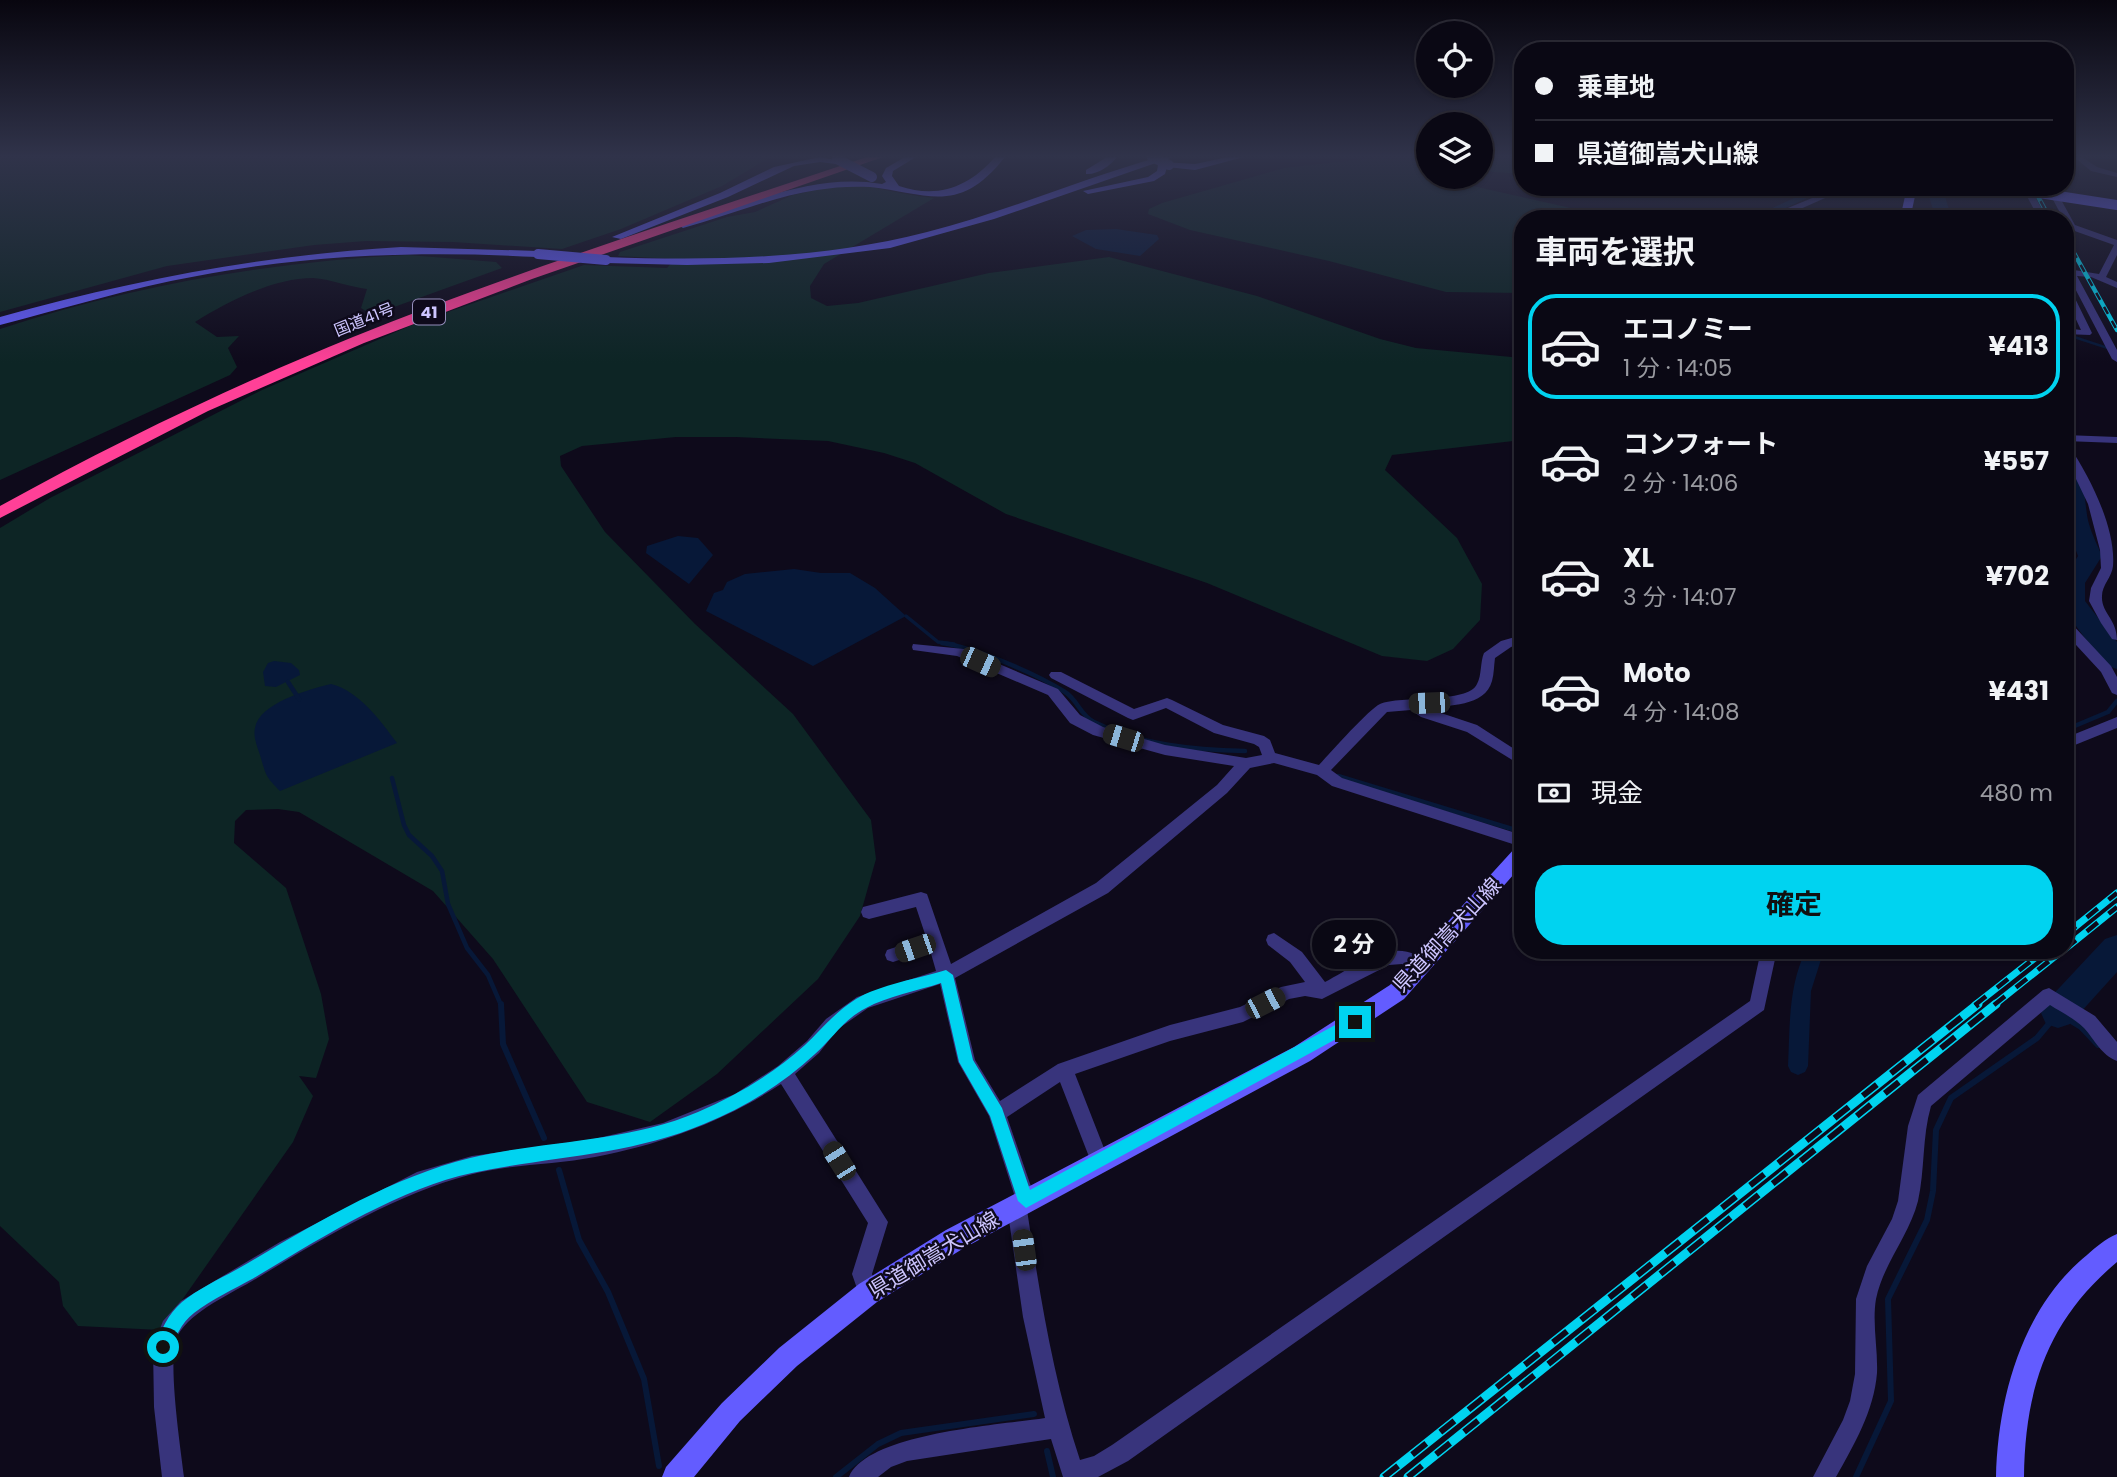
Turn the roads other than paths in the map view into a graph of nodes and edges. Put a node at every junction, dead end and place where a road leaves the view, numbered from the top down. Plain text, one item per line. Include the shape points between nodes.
1 (645, 226) edge
2 (651, 226) edge
3 (672, 226) edge
4 (679, 226) edge
5 (953, 226) edge
6 (959, 226) edge
7 (970, 226) edge
8 (2074, 228) edge
9 (930, 235) junction
10 (617, 237) junction
11 (639, 237) junction
12 (2117, 244) edge
13 (2074, 273) edge
14 (2101, 278) junction
15 (2074, 283) edge
16 (2117, 285) edge
17 (2074, 305) edge
18 (0, 321) edge
19 (2074, 332) edge
20 (2114, 353) edge
21 (2074, 439) edge
22 (2114, 441) edge
23 (2074, 462) edge
24 (0, 501) edge
25 (0, 513) edge
26 (2074, 635) edge
27 (2117, 636) edge
28 (1514, 642) edge
29 (918, 647) dead end
30 (1056, 676) dead end
31 (2116, 689) edge
32 (1414, 703) junction
33 (2117, 722) edge
34 (2074, 740) edge
35 (1514, 756) edge
36 (1270, 758) junction
37 (1246, 763) junction
38 (1322, 771) junction
39 (1514, 838) edge
40 (1514, 862) edge
41 (869, 912) dead end
42 (1273, 940) dead end
43 (936, 941) junction
44 (893, 955) dead end
45 (1767, 959) edge
46 (1420, 965) junction
47 (946, 975) junction
48 (1322, 992) junction
49 (2117, 1053) edge
50 (1064, 1070) junction
51 (784, 1072) junction
52 (997, 1113) junction
53 (1100, 1161) junction
54 (1022, 1203) junction
55 (2117, 1246) edge
56 (868, 1293) junction
57 (1058, 1427) junction
58 (1073, 1475) edge
59 (173, 1477) edge
60 (676, 1477) edge
61 (860, 1477) edge
62 (1824, 1477) edge
63 (2010, 1477) edge

1 - 10 main road
2 - 10 highway, 国道41号 / 41
3 - 11 highway, 国道41号 / 41
4 - 11 main road
5 - 9 main road
6 - 9 main road
7 - 9 main road
8 - 12 street
9 - 18 main road, bridge via 781,260 671,263 417,248 297,255 159,278
10 - 24 highway, 国道41号 / 41 via 307,352
11 - 25 highway, 国道41号 / 41 via 313,358 74,471
12 - 14 street
13 - 14 street
14 - 16 street
15 - 20 street
17 - 19 street via 2087,333
21 - 22 street
23 - 27 street via 2085,478 2107,569 2095,602
26 - 31 street via 2106,669
28 - 32 street via 1489,656 1479,692 1462,699
29 - 37 street via 959,652 1053,692 1075,719 1098,731 1165,750
30 - 36 street via 1133,715 1167,703 1219,729 1259,740
32 - 35 street via 1416,709 1468,726
32 - 38 street via 1383,708
33 - 34 street
36 - 37 street
36 - 38 street
37 - 47 street via 1222,789 1102,888
38 - 39 street via 1337,782
40 - 46 main road, 県道御嵩犬山線
41 - 43 street via 921,899
42 - 48 street via 1296,957
43 - 44 street
43 - 47 street
45 - 58 street via 1758,1005 1120,1453
46 - 48 street via 1404,957 1387,958
46 - 53 main road, 県道御嵩犬山線 via 1398,992 1355,1022
47 - 51 street via 863,1002 832,1024
47 - 52 street via 967,1062
48 - 50 street via 1287,992 1244,1014 1170,1032
49 - 62 street via 2077,1011 2049,995 1924,1101 1916,1125 1907,1203 1873,1274 1866,1301 1862,1396
50 - 52 street
50 - 53 street
51 - 56 street via 878,1222 862,1274
51 - 59 street via 741,1100 664,1132 594,1148 472,1165 418,1181 287,1249 188,1308 170,1328 163,1347
52 - 54 street
53 - 54 main road, 県道御嵩犬山線
54 - 56 main road, 県道御嵩犬山線
54 - 57 street via 1033,1317
55 - 63 main road via 2076,1282 2040,1334 2018,1399
56 - 60 main road, 県道御嵩犬山線 via 788,1357
57 - 58 street
57 - 61 street via 907,1450 884,1459

